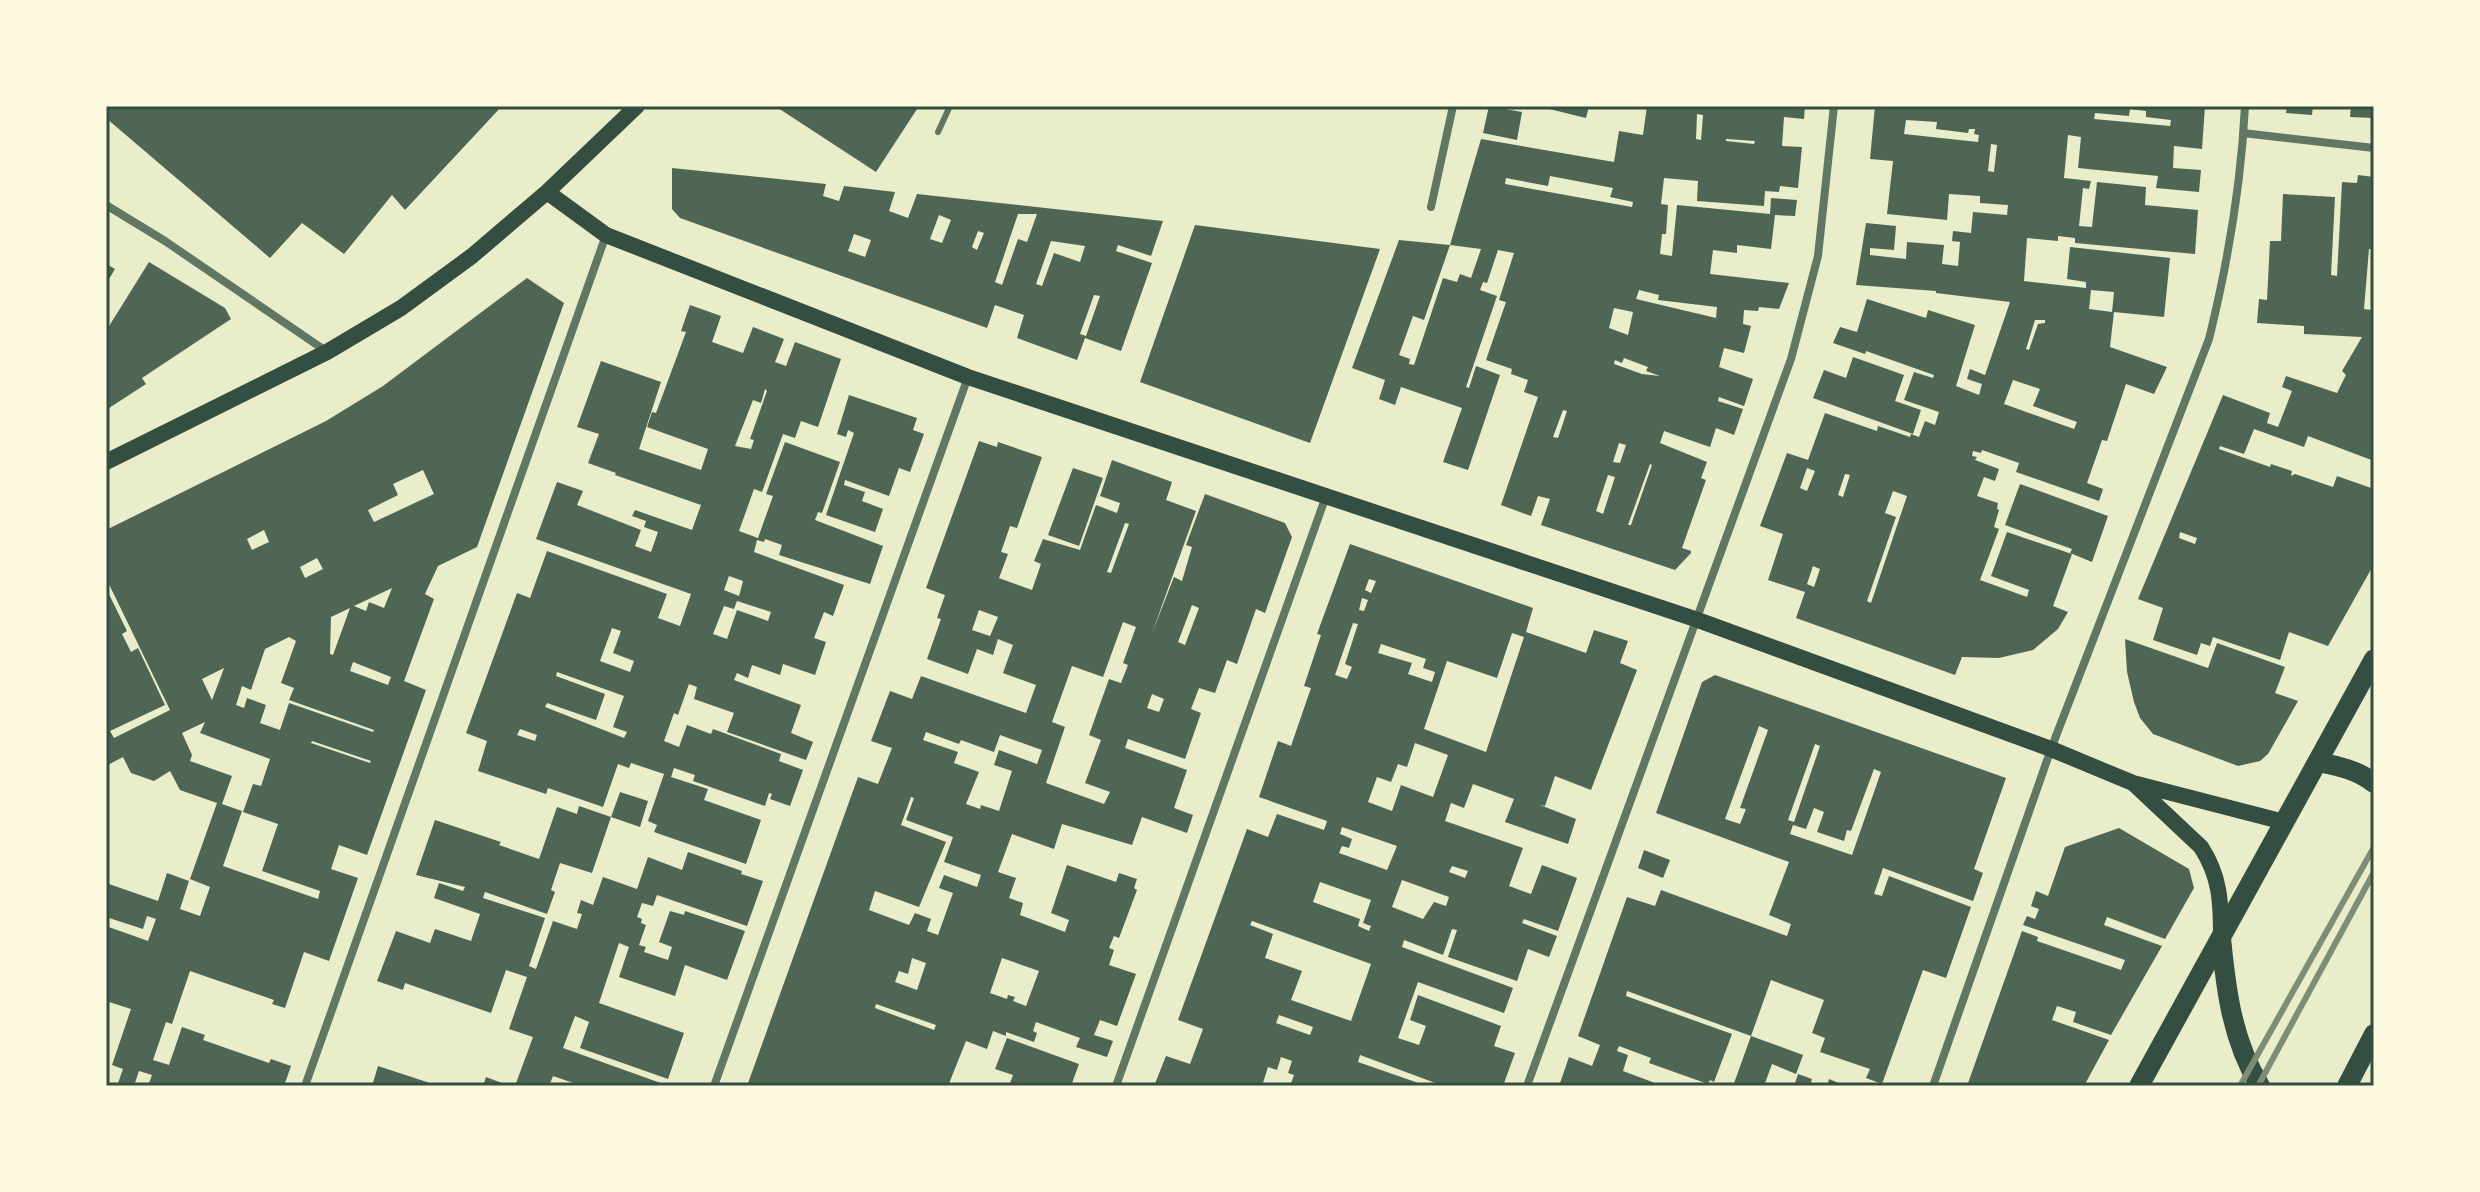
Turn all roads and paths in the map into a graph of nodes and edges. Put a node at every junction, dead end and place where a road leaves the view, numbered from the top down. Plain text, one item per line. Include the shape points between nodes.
1 (637, 106) edge
2 (950, 106) edge
3 (1453, 106) edge
4 (1834, 106) edge
5 (2245, 106) edge
6 (938, 132) dead end
7 (2243, 133) junction
8 (2374, 148) edge
9 (547, 192) junction
10 (106, 205) edge
11 (1431, 207) dead end
12 (606, 235) junction
13 (327, 352) junction
14 (968, 377) junction
15 (106, 462) edge
16 (1326, 495) junction
17 (1695, 619) junction
18 (2374, 659) edge
19 (2051, 749) junction
20 (2318, 762) junction
21 (2133, 783) junction
22 (2374, 783) edge
23 (2284, 822) junction
24 (2221, 938) junction
25 (2374, 1034) edge
26 (2359, 1064) junction
27 (305, 1086) edge
28 (714, 1086) edge
29 (1116, 1086) edge
30 (1527, 1086) edge
31 (1933, 1086) edge
32 (2139, 1086) edge
33 (2260, 1086) edge
34 (2347, 1086) edge
35 (2363, 1086) edge

1 - 9 main road
2 - 6 lane
3 - 11 street
4 - 17 street via 1818,256 1803,315
5 - 7 street
7 - 8 street
7 - 19 street via 2234,223 2209,339
9 - 12 main road
9 - 13 main road via 461,265
10 - 13 street
12 - 14 main road
12 - 27 street
13 - 15 main road
14 - 16 main road
14 - 28 street
16 - 17 main road
16 - 29 street
17 - 19 main road
17 - 30 street
18 - 20 main road
19 - 21 main road
19 - 31 street
20 - 22 main road via 2349,769
20 - 23 main road
21 - 23 main road
21 - 24 main road via 2209,859 2221,893
23 - 24 main road
24 - 32 main road
24 - 33 main road via 2237,1036
25 - 26 main road
26 - 34 main road
26 - 35 main road

